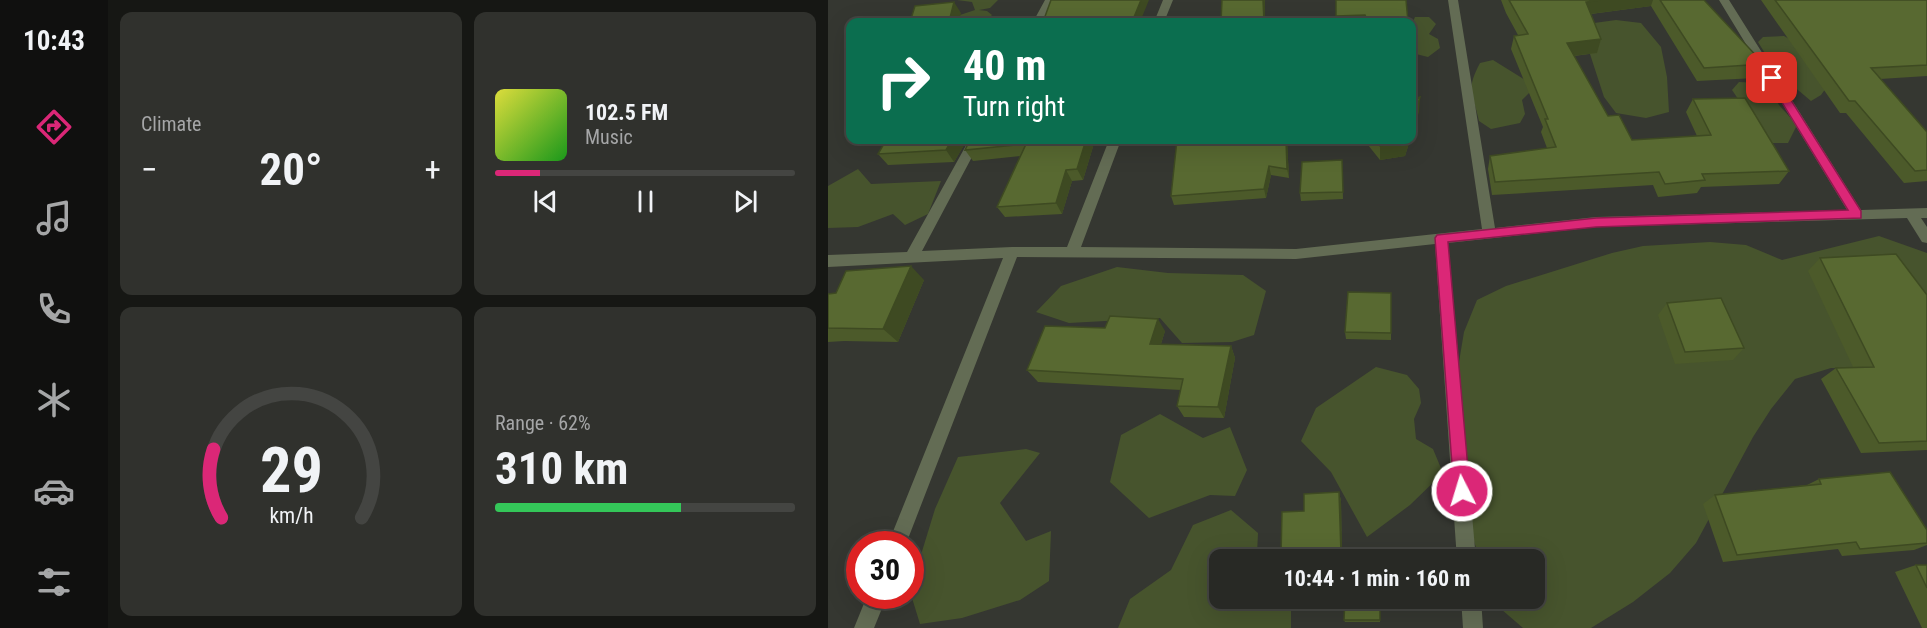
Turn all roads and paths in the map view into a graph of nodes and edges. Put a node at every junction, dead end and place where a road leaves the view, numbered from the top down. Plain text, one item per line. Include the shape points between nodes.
1 (1050, 0) edge
2 (1168, 0) edge
3 (1453, 0) edge
4 (1724, 0) edge
5 (1040, 18) edge
6 (1161, 18) edge
7 (973, 144) edge
8 (1113, 144) edge
9 (1910, 213) junction
10 (1927, 213) edge
11 (1857, 215) junction
12 (1489, 233) junction
13 (1441, 238) junction
14 (1927, 238) edge
15 (1012, 252) junction
16 (1072, 252) junction
17 (912, 256) junction
18 (828, 261) edge
19 (902, 531) edge
20 (1466, 549) edge
21 (872, 609) edge
22 (1472, 609) edge
23 (864, 628) edge
24 (1473, 628) edge

1 - 5 street
2 - 6 street
3 - 12 street
4 - 11 street
7 - 17 street
8 - 16 street
9 - 10 street
9 - 11 street
9 - 14 street
11 - 12 street via 1596,222
12 - 13 street
13 - 16 street via 1296,254
13 - 20 street
15 - 16 street
15 - 17 street
15 - 19 street
17 - 18 street
21 - 23 street
22 - 24 street

